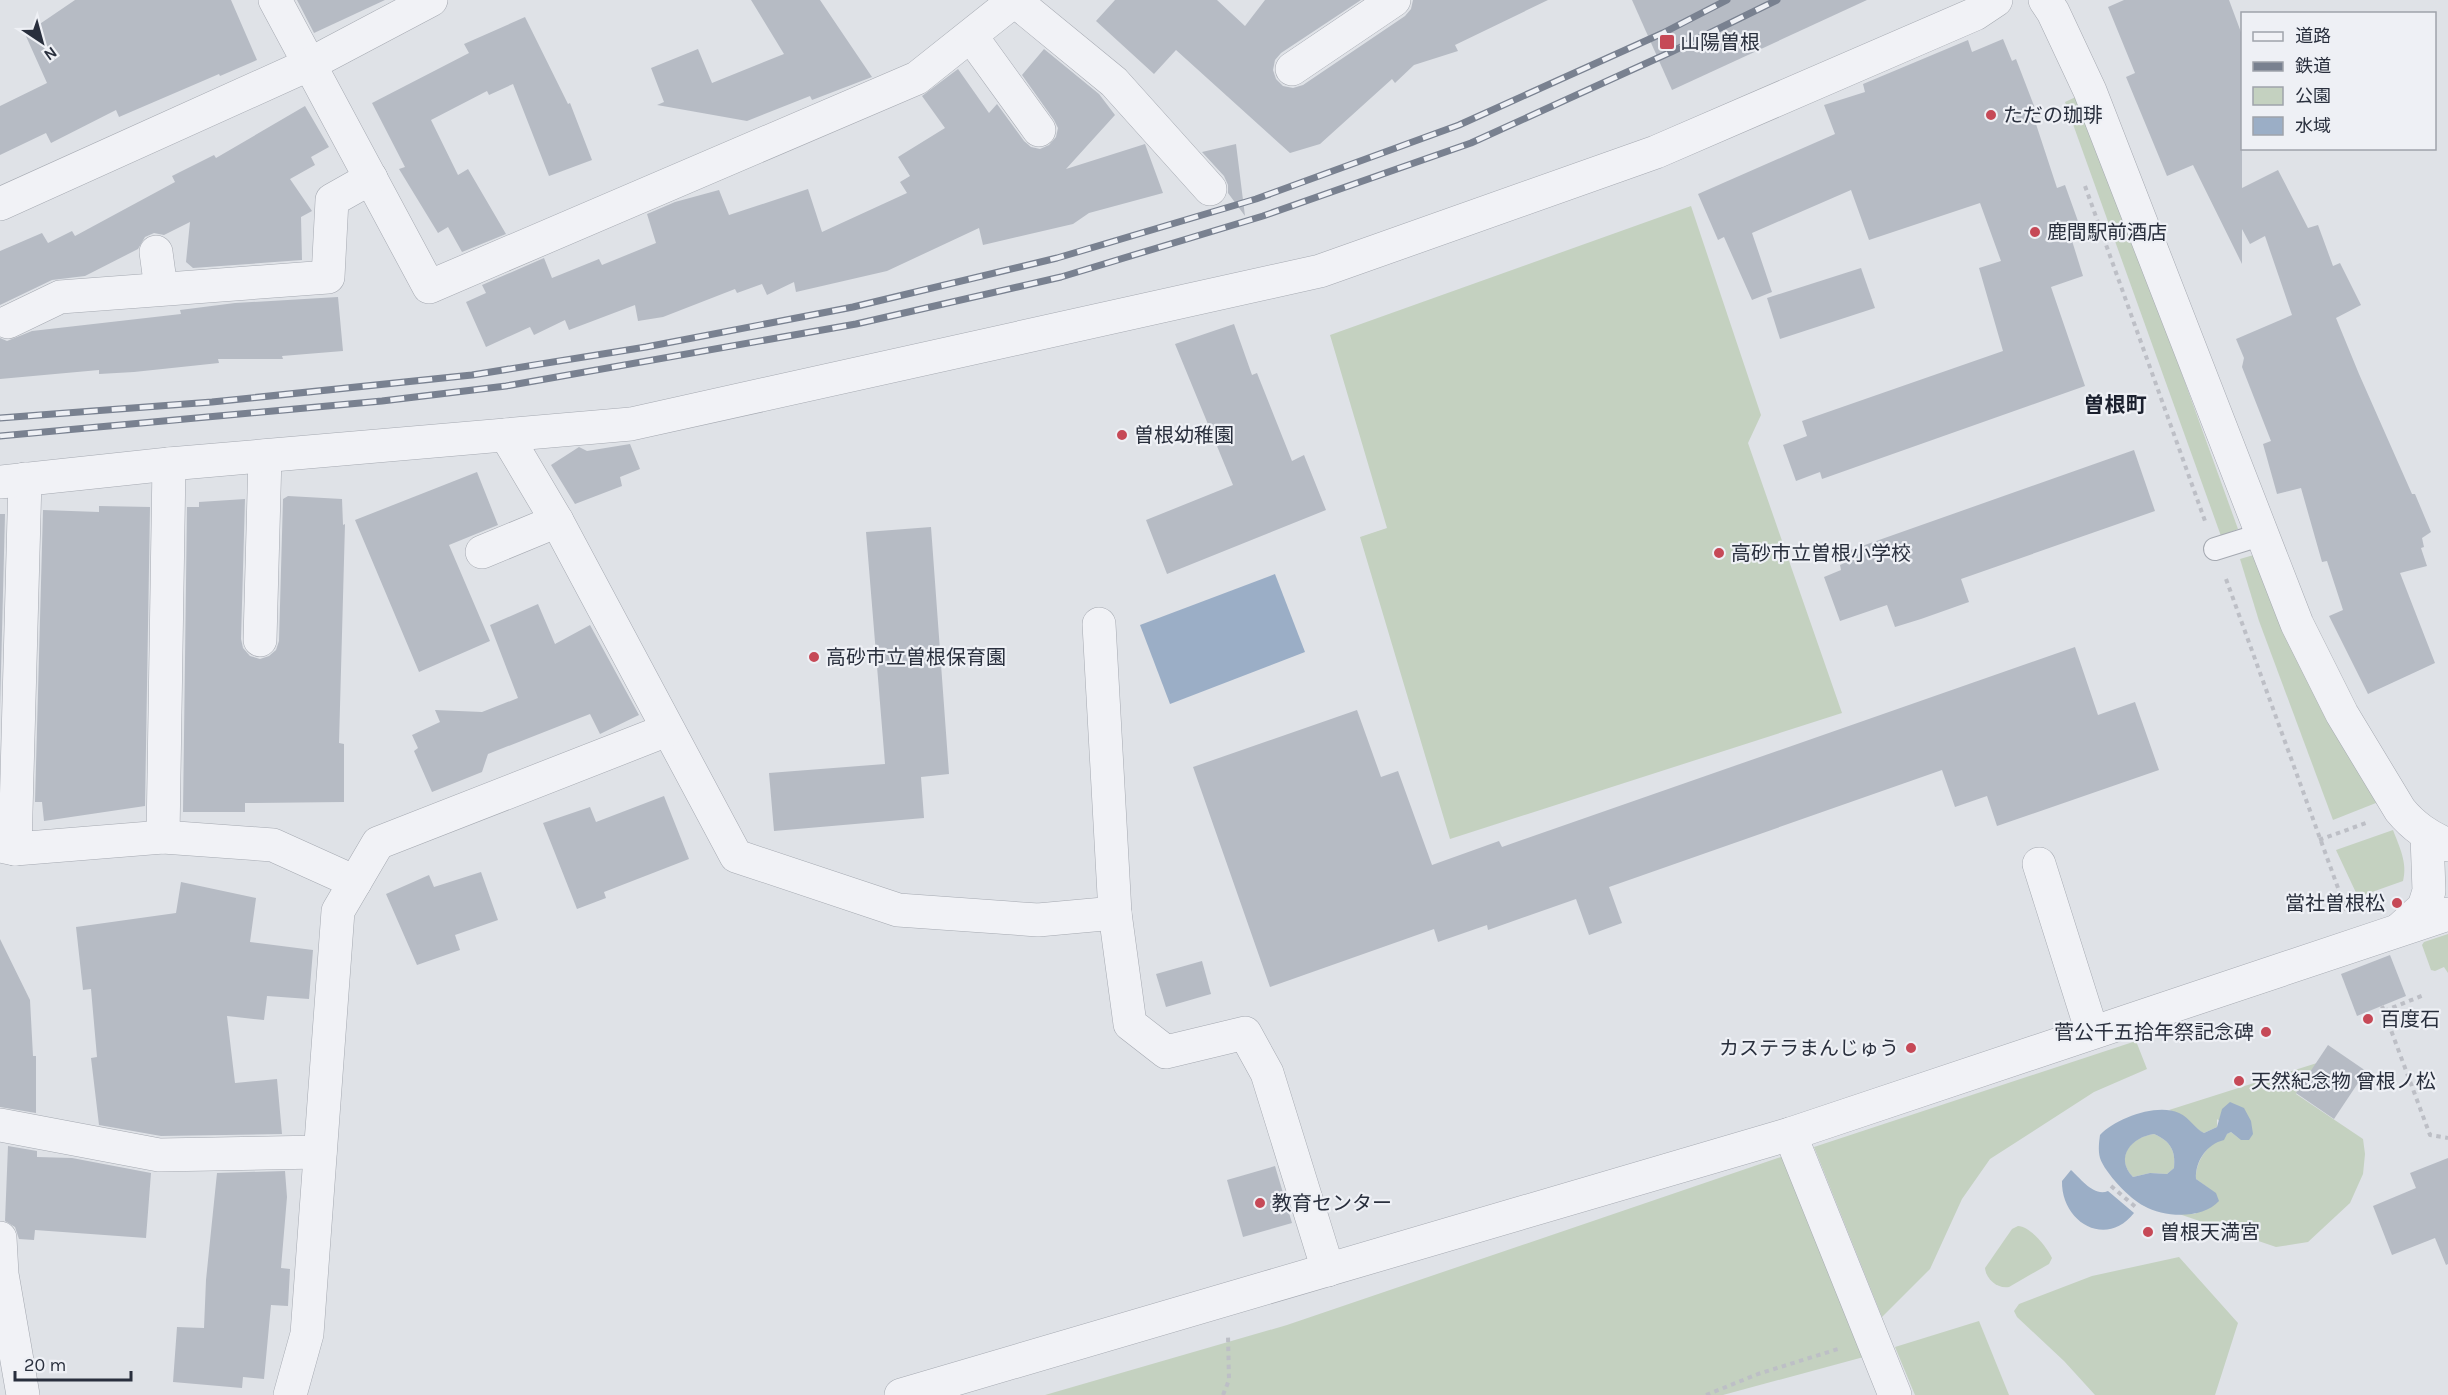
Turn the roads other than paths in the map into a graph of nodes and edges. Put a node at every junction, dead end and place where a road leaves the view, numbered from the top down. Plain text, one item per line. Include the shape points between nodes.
1 (275, 0) edge
2 (431, 0) edge
3 (1015, 0) edge
4 (1394, 0) edge
5 (1996, 0) edge
6 (2044, 0) edge
7 (970, 36) junction
8 (310, 64) junction
9 (1292, 69) dead end
10 (1039, 130) dead end
11 (371, 178) junction
12 (1210, 189) dead end
13 (0, 204) edge
14 (156, 252) dead end
15 (161, 290) junction
16 (8, 322) dead end
17 (506, 435) junction
18 (265, 456) junction
19 (169, 464) junction
20 (12, 480) edge
21 (557, 521) junction
22 (2263, 534) junction
23 (2215, 549) road end
24 (482, 552) dead end
25 (1099, 624) dead end
26 (260, 640) dead end
27 (667, 730) junction
28 (164, 837) junction
29 (2437, 840) edge
30 (8, 848) edge
31 (2039, 864) dead end
32 (355, 882) junction
33 (1115, 913) junction
34 (2448, 914) edge
35 (2400, 929) junction
36 (2092, 1032) junction
37 (0, 1125) edge
38 (1790, 1134) junction
39 (320, 1152) junction
40 (0, 1238) edge
41 (1328, 1270) junction
42 (2, 1284) edge
43 (23, 1395) edge
44 (290, 1395) edge
45 (901, 1395) edge
46 (1896, 1395) edge

1 - 8 street
2 - 8 street
3 - 7 street
3 - 12 street via 1114,82
4 - 9 street
5 - 17 street via 1975,14 1656,152 1320,271 631,424
6 - 22 street via 2090,91
7 - 10 street
7 - 11 street via 917,78 429,287
8 - 11 street
8 - 13 street
11 - 15 street via 332,200 328,277
14 - 15 street
15 - 16 street via 60,297
17 - 18 street
17 - 21 street
18 - 19 street
18 - 26 street
19 - 20 street
19 - 28 street
20 - 30 street
21 - 24 street
21 - 27 street
22 - 23 lane
22 - 29 street via 2297,624 2342,714 2400,810 2411,823
25 - 33 street
27 - 32 street via 378,843
27 - 33 street via 736,856 898,910 1038,920
28 - 30 street
28 - 32 street via 273,845
29 - 35 street via 2424,907
31 - 36 street
32 - 39 street via 338,911
33 - 41 street via 1130,1024 1166,1052 1245,1033 1267,1073
34 - 35 street
35 - 36 street
36 - 38 street
37 - 39 street via 159,1155
38 - 41 street
38 - 46 street
39 - 44 street via 307,1334
40 - 42 street
41 - 45 street
42 - 43 street

